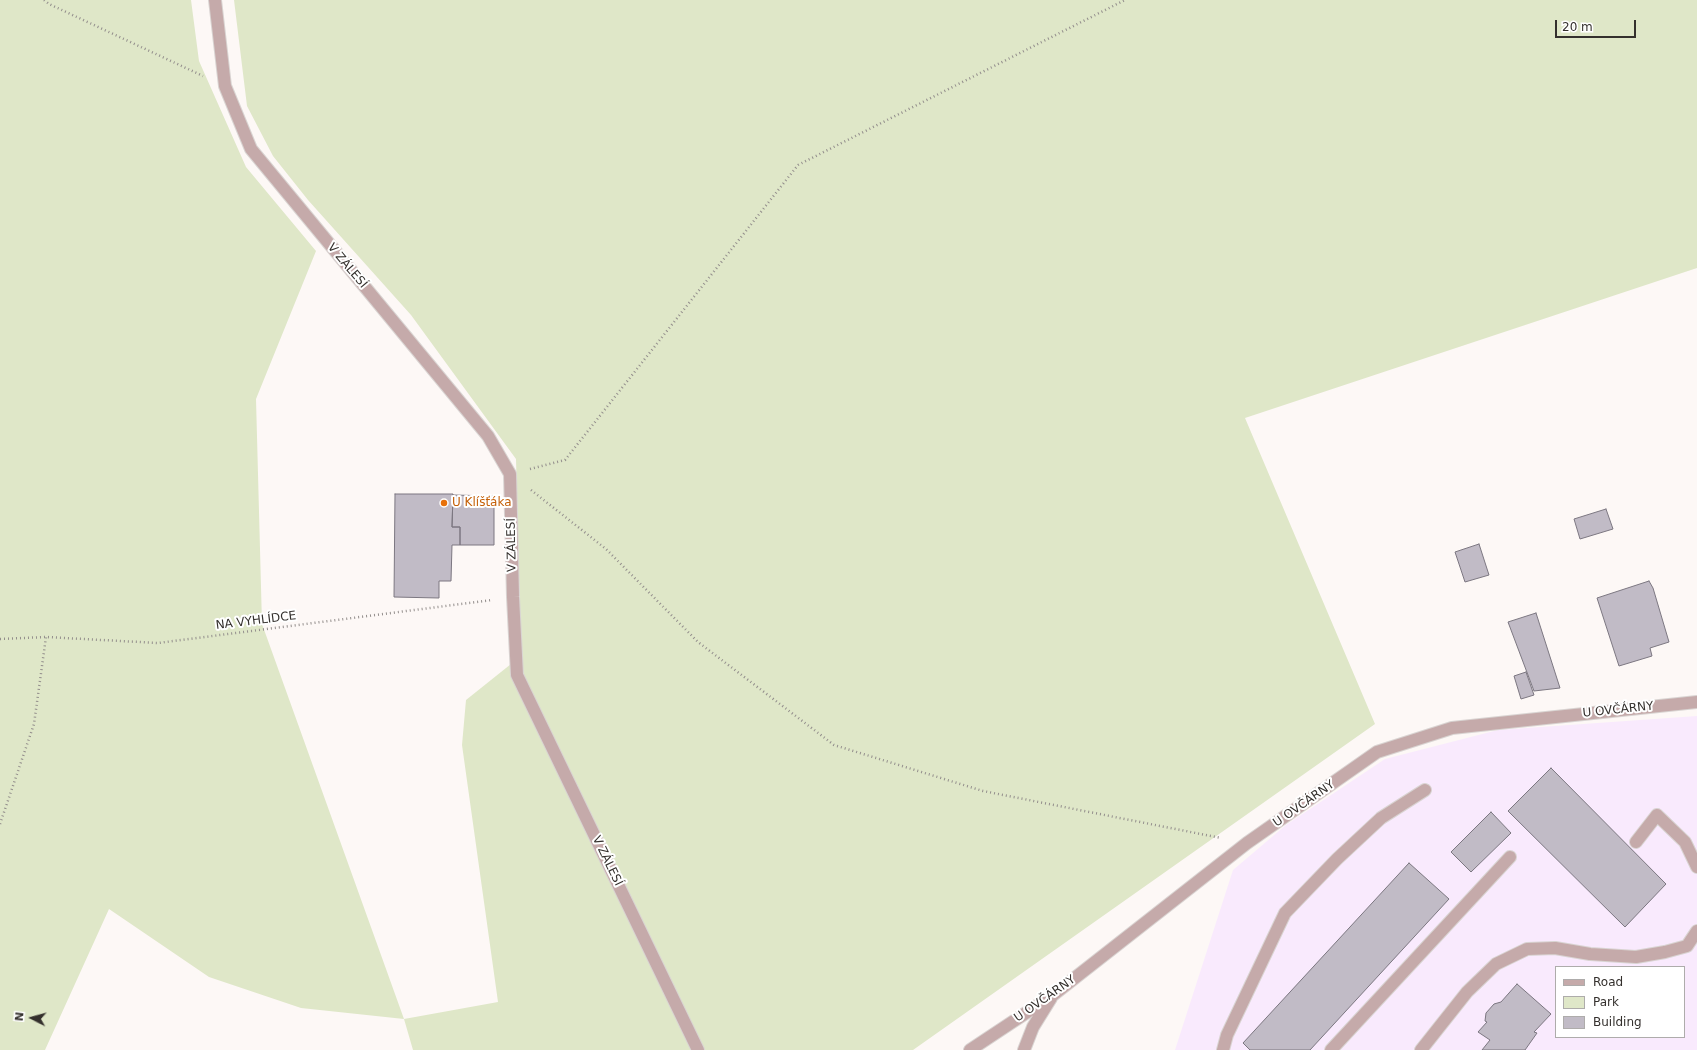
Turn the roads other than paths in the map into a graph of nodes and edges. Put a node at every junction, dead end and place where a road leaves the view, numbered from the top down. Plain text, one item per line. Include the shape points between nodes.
1 (215, 0) edge
2 (1697, 702) edge
3 (1425, 790) dead end
4 (1636, 842) dead end
5 (1510, 857) dead end
6 (1697, 867) edge
7 (1697, 931) edge
8 (1053, 995) junction
9 (698, 1050) edge
10 (974, 1050) edge
11 (1024, 1050) edge
12 (1223, 1050) edge
13 (1331, 1050) edge
14 (1421, 1050) edge

1 - 9 street, V ZÁLESÍ via 225,86 251,149 488,436 510,474 517,675
2 - 8 street, U OVČÁRNY via 1452,728 1378,752 1247,844
3 - 12 street via 1380,818 1285,913 1227,1035
4 - 6 street via 1657,815 1685,842
5 - 13 street
7 - 14 street via 1687,946 1636,957 1590,954 1555,948 1527,948 1496,964 1466,992
8 - 10 street, U OVČÁRNY
8 - 11 street via 1033,1027

